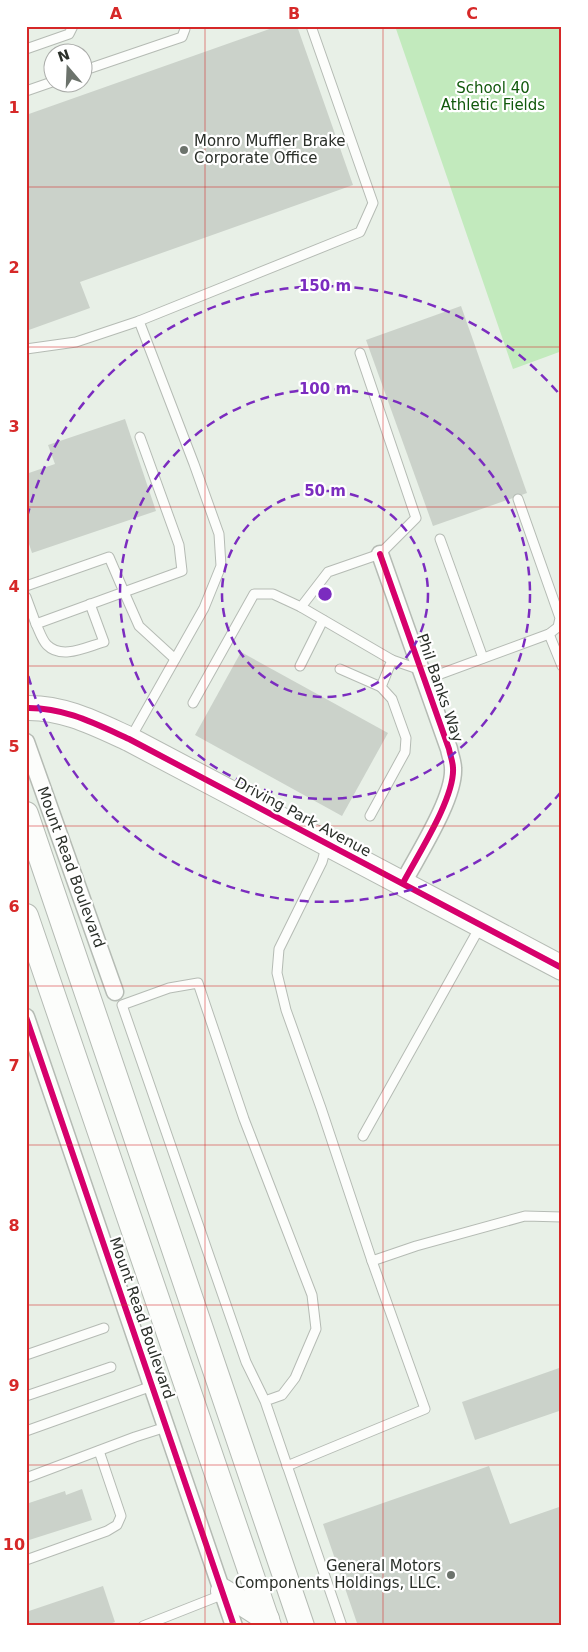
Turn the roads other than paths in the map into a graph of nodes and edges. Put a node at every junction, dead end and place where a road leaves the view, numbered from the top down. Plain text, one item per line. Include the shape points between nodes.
1 (73, 26) edge
2 (184, 26) edge
3 (311, 26) edge
4 (26, 49) edge
5 (92, 68) edge
6 (42, 85) edge
7 (26, 91) edge
8 (139, 322) junction
9 (26, 349) edge
10 (360, 353) dead end
11 (140, 438) dead end
12 (518, 499) dead end
13 (440, 539) dead end
14 (380, 554) junction
15 (26, 586) edge
16 (124, 592) junction
17 (26, 597) edge
18 (90, 604) junction
19 (301, 607) junction
20 (323, 620) junction
21 (36, 624) junction
22 (549, 634) junction
23 (484, 658) junction
24 (175, 659) junction
25 (392, 660) junction
26 (300, 666) dead end
27 (562, 666) edge
28 (340, 669) dead end
29 (422, 675) junction
30 (381, 687) junction
31 (193, 703) dead end
32 (26, 708) edge
33 (129, 739) junction
34 (26, 742) edge
35 (26, 814) edge
36 (370, 816) dead end
37 (327, 844) junction
38 (402, 884) junction
39 (26, 916) edge
40 (481, 925) junction
41 (562, 968) edge
42 (118, 998) junction
43 (26, 1018) edge
44 (363, 1136) dead end
45 (562, 1216) edge
46 (372, 1261) junction
47 (104, 1328) dead end
48 (26, 1355) edge
49 (112, 1366) dead end
50 (152, 1386) junction
51 (26, 1396) edge
52 (265, 1401) junction
53 (166, 1428) junction
54 (26, 1430) edge
55 (98, 1451) junction
56 (287, 1466) junction
57 (26, 1478) edge
58 (26, 1560) edge
59 (223, 1593) junction
60 (268, 1623) edge
61 (143, 1626) edge
62 (234, 1626) edge
63 (302, 1626) edge
64 (342, 1626) edge

1 - 4 lane via 69,34
2 - 5 lane via 182,37
3 - 8 lane via 373,203 360,232
6 - 7 lane
8 - 9 lane via 76,342
8 - 24 lane via 218,534 222,566 204,608
10 - 14 lane via 416,518
11 - 16 lane via 178,545 182,571
12 - 22 lane via 560,618 558,627
13 - 23 lane
14 - 19 lane via 328,572
14 - 29 street, Phil Banks Way
15 - 16 lane via 108,557
16 - 18 lane
16 - 24 lane via 139,626
17 - 21 lane
18 - 21 lane
18 - 21 lane via 104,642 63,653 46,644
19 - 20 lane
19 - 31 lane via 273,594 254,594
20 - 25 lane
20 - 26 lane
22 - 23 lane
22 - 27 lane
23 - 29 lane
24 - 33 lane
25 - 29 lane
25 - 30 lane
28 - 30 lane
29 - 38 street, Phil Banks Way via 453,767 452,784
30 - 36 lane via 392,699 406,738 405,752
32 - 33 main road, Driving Park Avenue via 62,712
33 - 37 main road, Driving Park Avenue
34 - 42 street, Mount Read Boulevard
35 - 63 main road, Mount Read Boulevard
37 - 38 main road, Driving Park Avenue
37 - 46 lane via 322,862 279,949 278,973 286,1010
38 - 40 main road, Driving Park Avenue
39 - 60 main road, Mount Read Boulevard
40 - 41 main road, Driving Park Avenue
40 - 44 lane
42 - 52 lane via 246,1362
42 - 52 lane via 198,983 244,1119 312,1295 316,1329 295,1378 282,1395
43 - 50 street, Mount Read Boulevard
45 - 46 lane via 525,1216
46 - 56 lane via 426,1410
47 - 48 lane
49 - 51 lane
50 - 53 street, Mount Read Boulevard
50 - 54 lane
52 - 56 lane
53 - 55 lane
53 - 59 street, Mount Read Boulevard
55 - 57 lane
55 - 58 lane via 121,1516 117,1525
56 - 64 lane
59 - 60 main road
59 - 61 lane
59 - 62 street, Mount Read Boulevard

